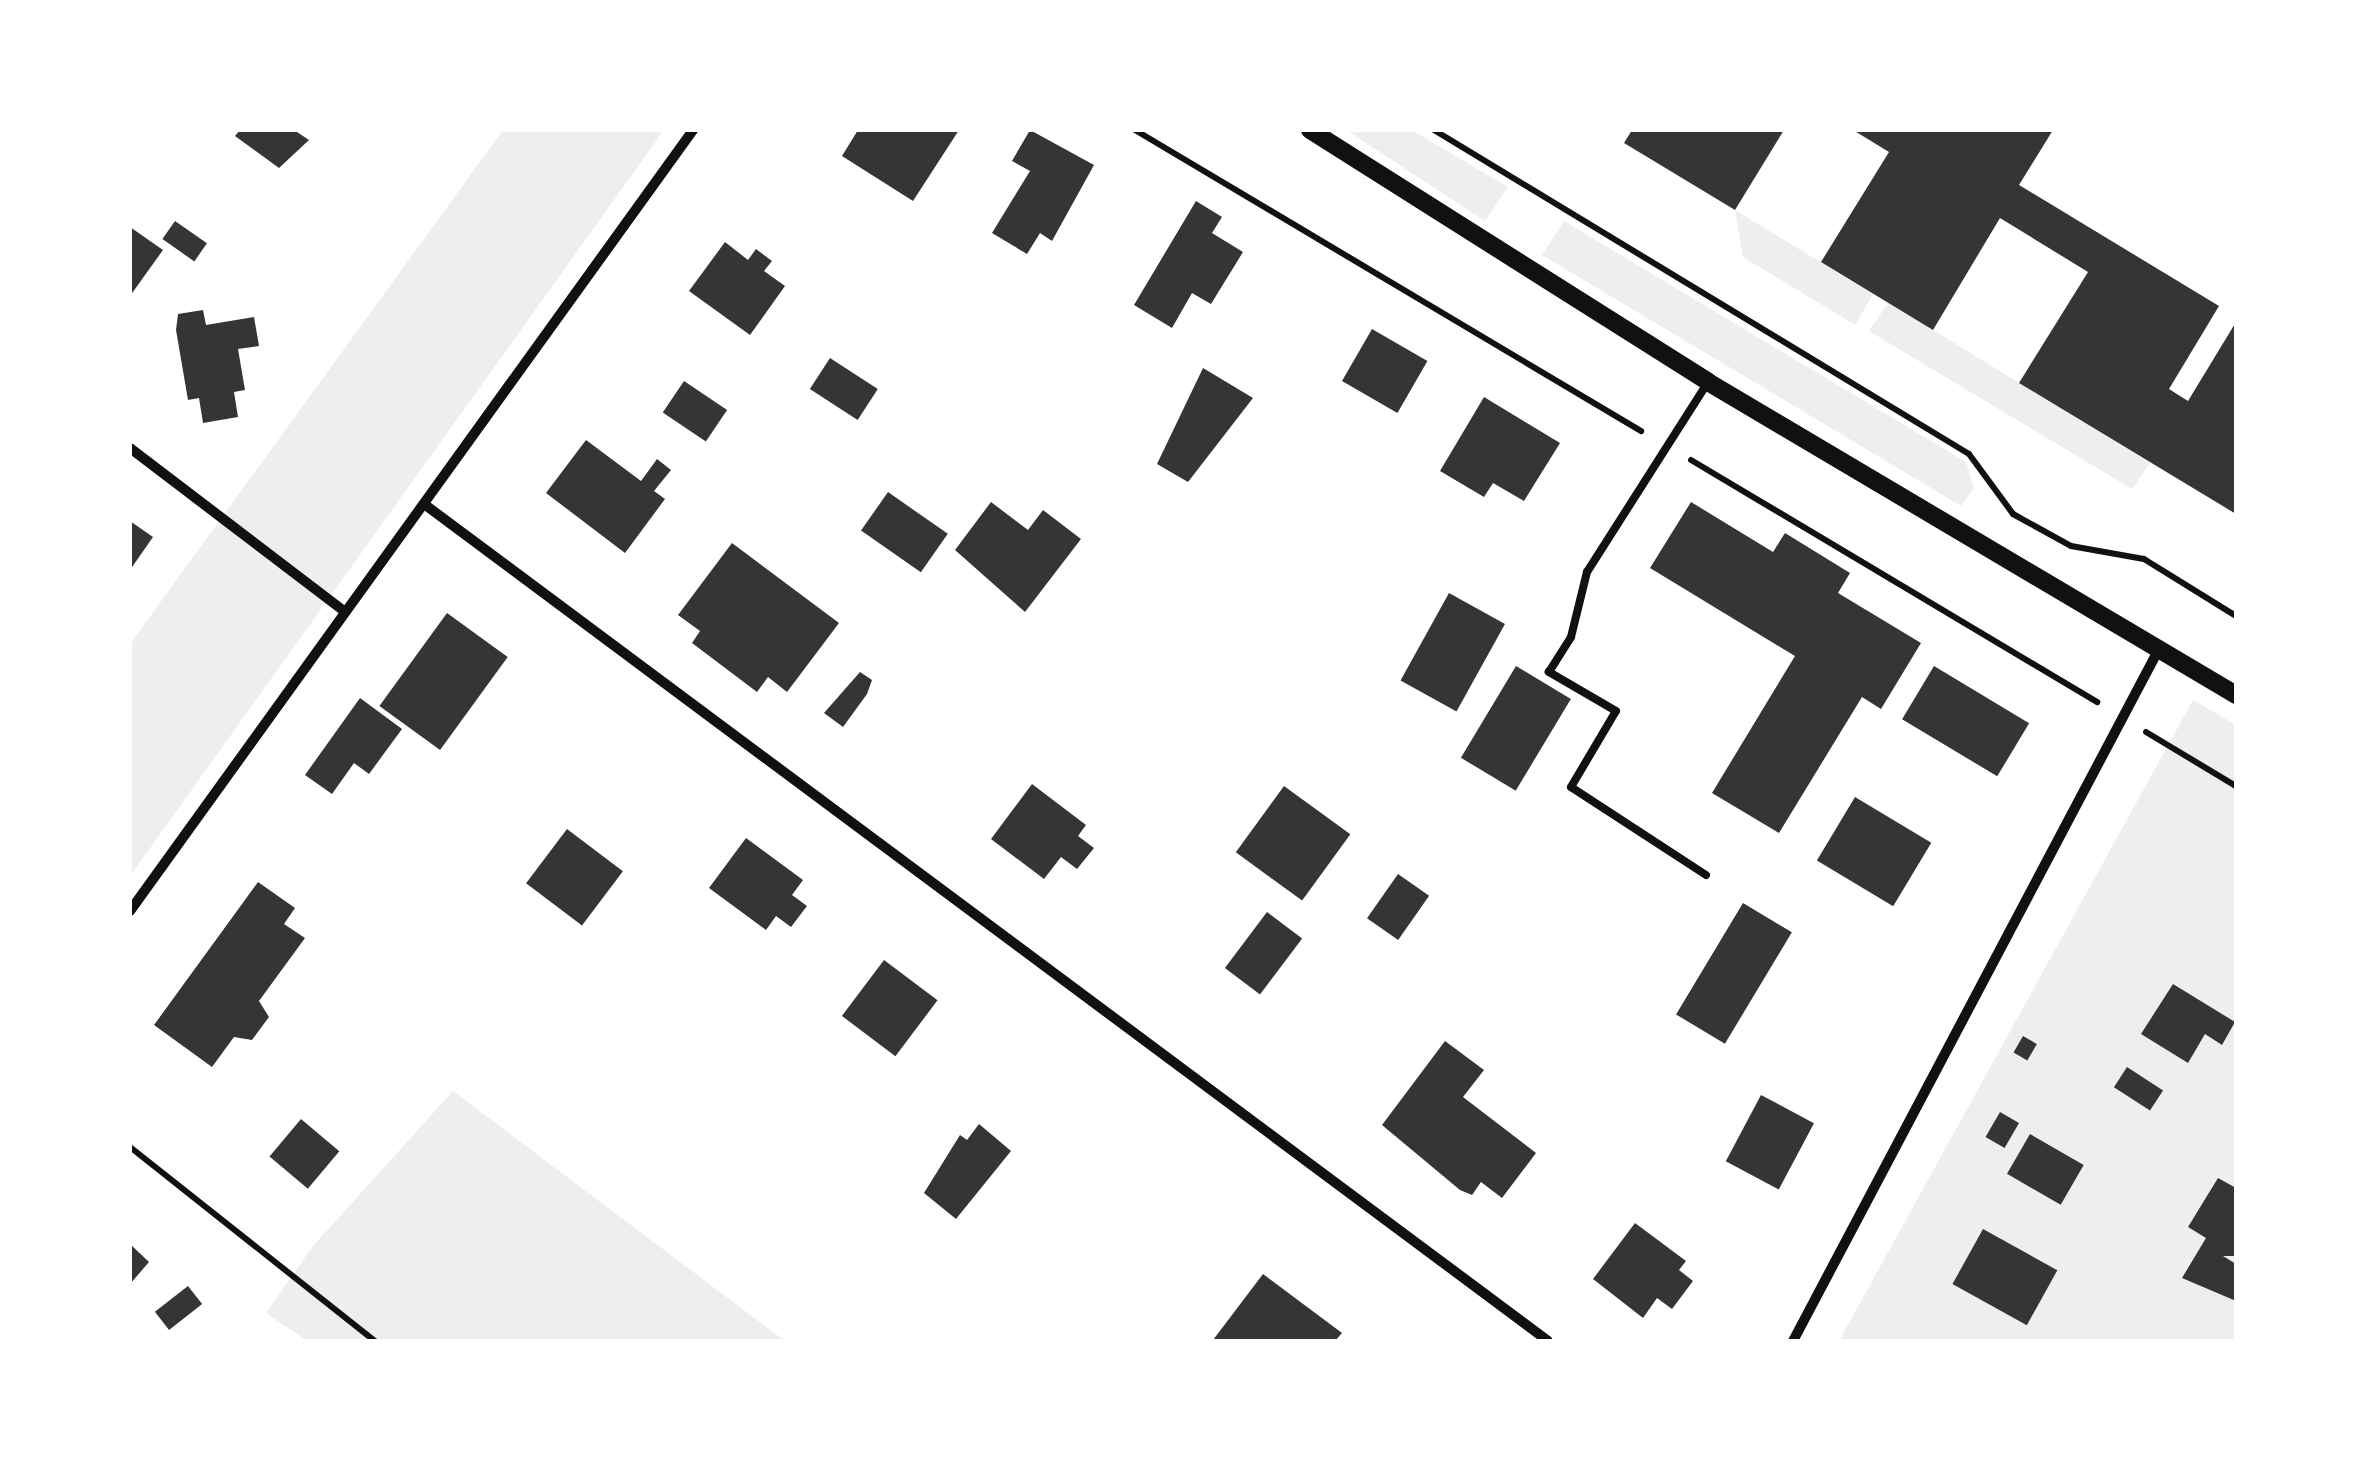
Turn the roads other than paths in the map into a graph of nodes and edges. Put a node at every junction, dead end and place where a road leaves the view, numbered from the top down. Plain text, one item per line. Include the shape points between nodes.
1 (693, 130) edge
2 (1310, 130) edge
3 (1708, 382) junction
4 (130, 448) edge
5 (424, 504) junction
6 (345, 612) junction
7 (2159, 649) junction
8 (2236, 695) edge
9 (1706, 876) dead end
10 (130, 911) edge
11 (1548, 1341) edge
12 (1793, 1341) edge

1 - 5 street
2 - 3 street
3 - 7 street
3 - 9 lane via 1586,572 1571,637 1549,672 1616,710 1572,787
4 - 6 street
5 - 6 street
5 - 11 street
6 - 10 street
7 - 8 street
7 - 12 street

